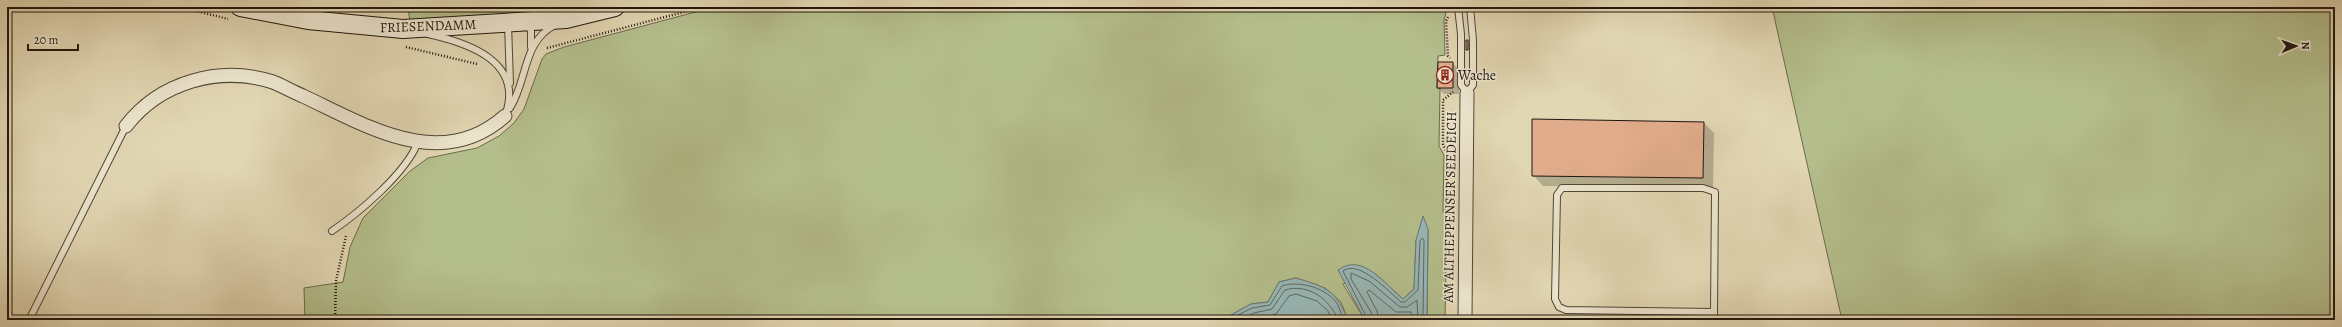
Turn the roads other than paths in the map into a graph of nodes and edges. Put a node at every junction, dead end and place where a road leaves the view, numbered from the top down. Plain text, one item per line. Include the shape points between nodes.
1 (240, 7) edge
2 (615, 7) edge
3 (1458, 7) edge
4 (1470, 7) edge
5 (566, 19) junction
6 (513, 22) junction
7 (403, 29) junction
8 (531, 49) junction
9 (510, 93) junction
10 (1467, 93) junction
11 (505, 116) junction
12 (126, 126) joint
13 (418, 142) junction
14 (332, 231) dead end
15 (1714, 312) junction
16 (29, 320) edge
17 (1465, 320) edge
18 (1714, 320) edge

1 - 7 main road, FRIESENDAMM via 308,20
2 - 5 main road, FRIESENDAMM
3 - 10 lane, AM ALTHEPPENSER SEEDEICH via 1461,85
4 - 10 lane, AM ALTHEPPENSER SEEDEICH via 1473,40 1472,85
5 - 6 main road, FRIESENDAMM
5 - 8 lane via 543,33
6 - 7 main road, FRIESENDAMM
6 - 8 lane via 531,30
6 - 9 lane
7 - 9 lane via 449,39 487,56 502,69
8 - 11 lane via 517,93
9 - 11 lane via 510,104
10 - 17 street, AM ALTHEPPENSER SEEDEICH
11 - 13 street via 493,127 475,136 437,143
12 - 13 street via 138,111 160,94 184,83 229,76 273,82 385,134
12 - 16 lane
13 - 14 lane via 407,164 356,214
15 - 15 lane via 1566,310 1559,307 1555,299 1557,195 1562,188 1703,188 1715,192
15 - 18 lane

